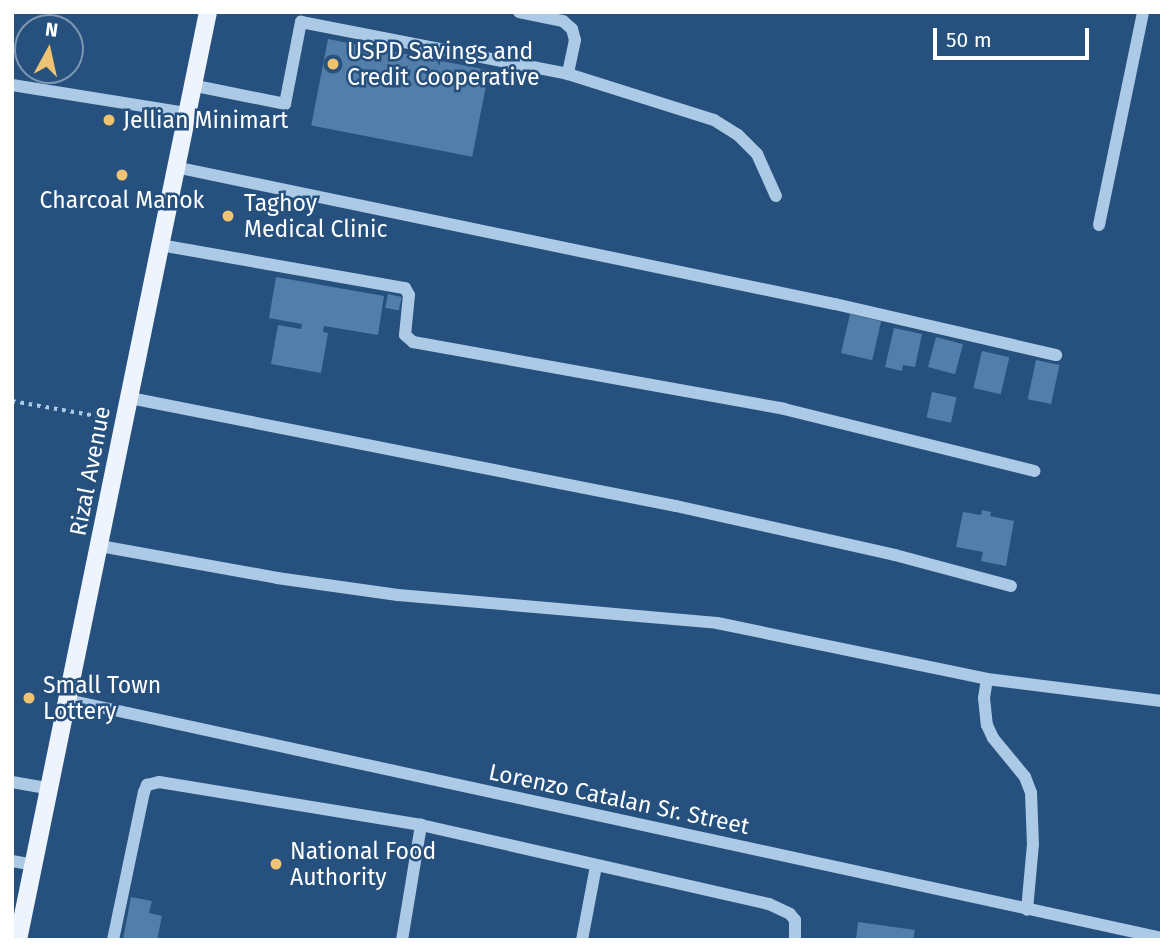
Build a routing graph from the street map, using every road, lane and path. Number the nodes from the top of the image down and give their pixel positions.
1 (208, 12) edge
2 (519, 12) edge
3 (1143, 12) edge
4 (568, 74) junction
5 (12, 85) edge
6 (191, 85) junction
7 (186, 113) junction
8 (175, 167) junction
9 (776, 196) dead end
10 (1099, 225) dead end
11 (160, 245) junction
12 (1056, 355) dead end
13 (130, 398) junction
14 (12, 401) edge
15 (125, 422) junction
16 (1034, 471) dead end
17 (100, 546) junction
18 (1011, 586) dead end
19 (987, 679) junction
20 (68, 700) junction
21 (1162, 701) edge
22 (12, 782) edge
23 (50, 789) junction
24 (421, 825) junction
25 (12, 860) edge
26 (34, 865) junction
27 (596, 866) junction
28 (1027, 910) junction
29 (1128, 936) edge
30 (1162, 939) edge
31 (18, 940) edge
32 (113, 940) edge
33 (402, 940) edge
34 (582, 940) edge
35 (795, 940) edge

1 - 6 main road, Rizal Avenue
2 - 4 street
3 - 10 street
4 - 6 street
4 - 9 street
5 - 7 street
6 - 7 main road, Rizal Avenue
7 - 8 main road, Rizal Avenue
8 - 11 main road, Rizal Avenue
8 - 12 street
11 - 13 main road, Rizal Avenue
11 - 16 street
13 - 15 main road, Rizal Avenue
13 - 18 street
14 - 15 path
15 - 17 main road, Rizal Avenue
17 - 19 street
17 - 20 main road, Rizal Avenue
19 - 21 street
19 - 28 street
20 - 23 main road, Rizal Avenue
20 - 28 street, Lorenzo Catalan Sr. Street
22 - 23 street
23 - 26 main road, Rizal Avenue
24 - 27 street
24 - 32 street
24 - 33 street
25 - 26 street
26 - 31 main road, Rizal Avenue
27 - 34 street
27 - 35 street
28 - 29 street, Lorenzo Catalan Sr. Street
29 - 30 street, Lorenzo Catalan Sr. Street

